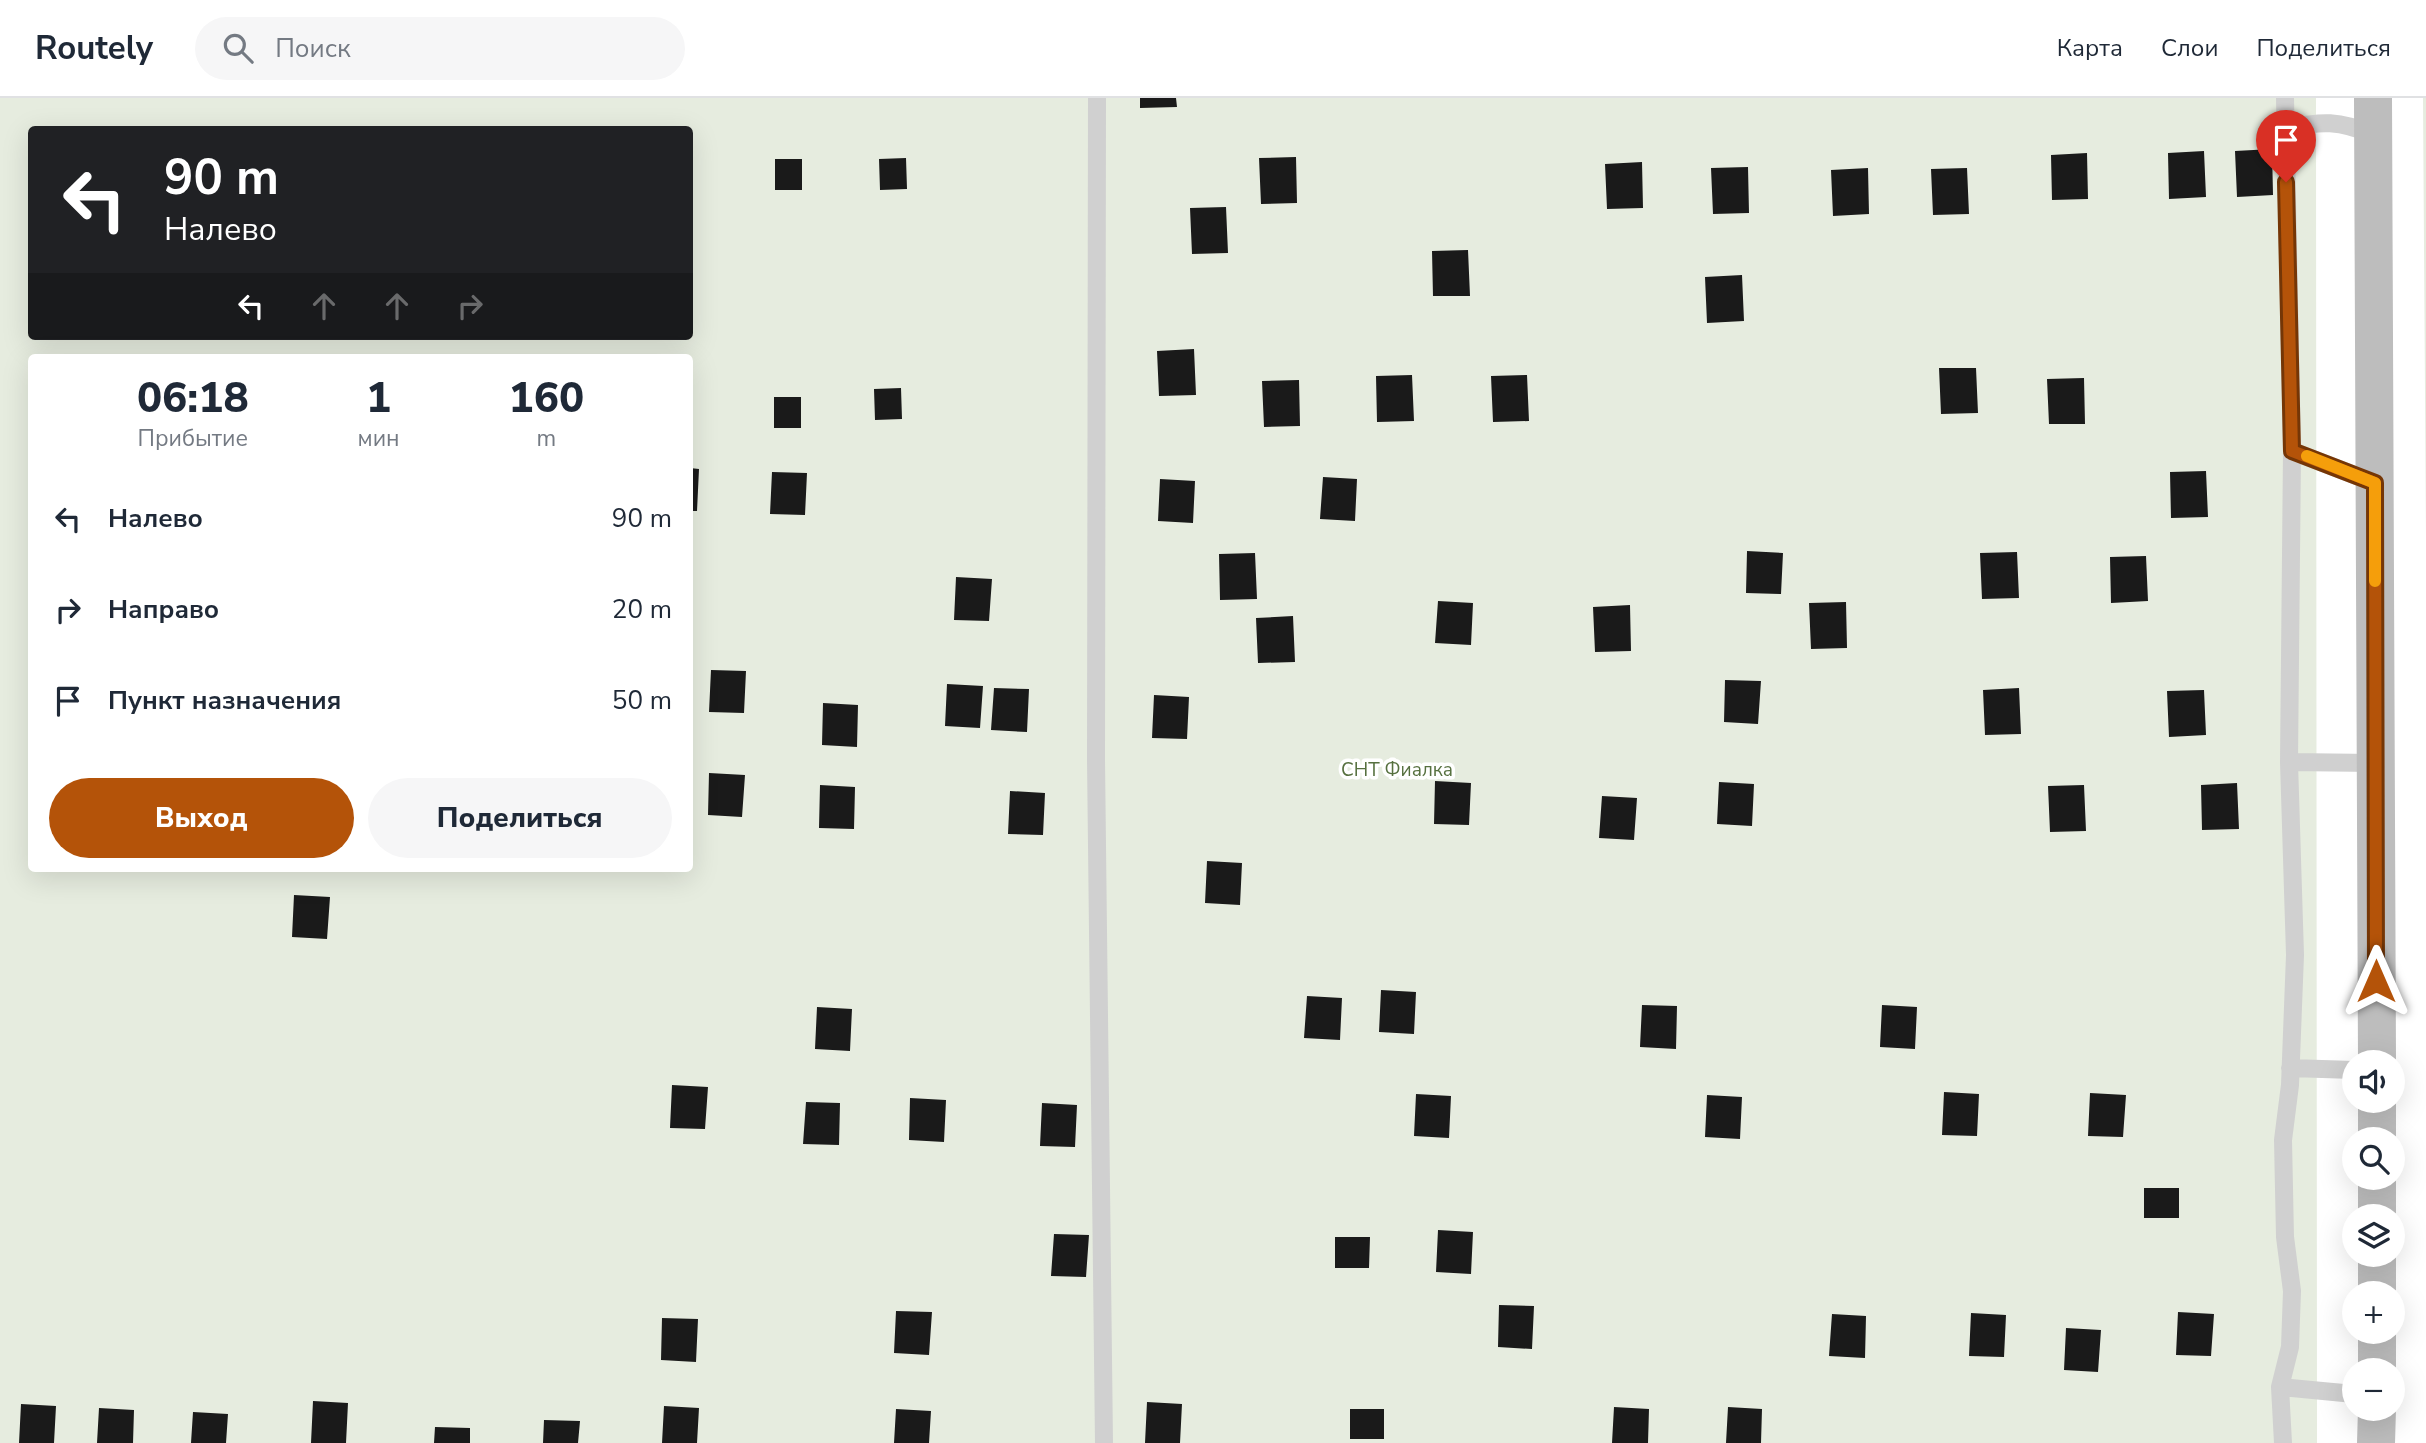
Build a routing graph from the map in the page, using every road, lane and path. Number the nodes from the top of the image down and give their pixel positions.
1 (1097, 98) edge
2 (2285, 98) edge
3 (2373, 116) edge
4 (2285, 128) junction
5 (2292, 451) junction
6 (2375, 483) junction
7 (2289, 762) junction
8 (2375, 763) junction
9 (2376, 1050) edge
10 (2290, 1068) junction
11 (2342, 1070) edge
12 (2280, 1387) junction
13 (2342, 1393) edge
14 (2377, 1421) edge
15 (1104, 1443) edge
16 (2283, 1443) edge
17 (2376, 1443) edge

1 - 15 lane
2 - 4 lane
3 - 4 lane
3 - 6 street
4 - 5 lane
5 - 6 lane
5 - 7 lane
6 - 8 street
7 - 8 lane
7 - 10 lane
8 - 9 street
10 - 11 lane
10 - 12 lane
12 - 13 lane
12 - 16 lane
14 - 17 street

